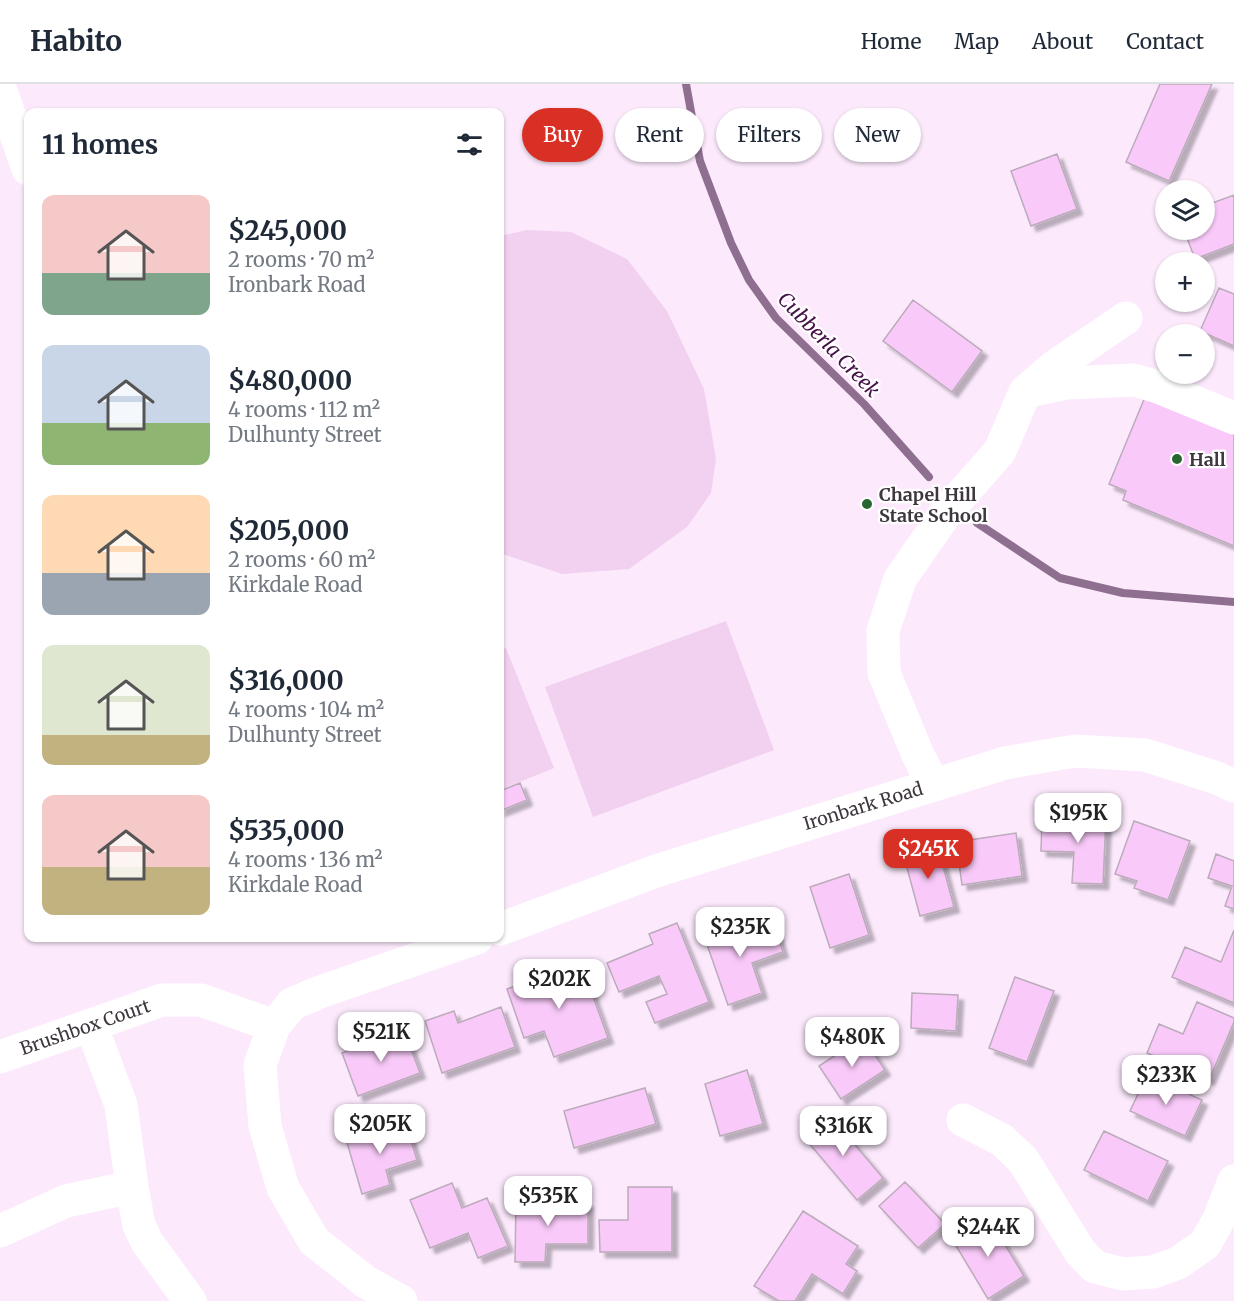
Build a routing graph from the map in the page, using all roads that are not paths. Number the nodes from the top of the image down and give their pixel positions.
1 (0, 87) edge
2 (24, 157) edge
3 (1126, 318) dead end
4 (1025, 392) junction
5 (1234, 418) edge
6 (933, 784) junction
7 (1234, 786) edge
8 (504, 928) edge
9 (465, 942) edge
10 (91, 1025) junction
11 (274, 1026) junction
12 (0, 1057) edge
13 (963, 1120) dead end
14 (1234, 1181) edge
15 (132, 1187) junction
16 (0, 1231) edge
17 (190, 1301) edge
18 (401, 1301) edge

1 - 2 street
3 - 4 street
4 - 5 street
4 - 6 street
6 - 7 street, Ironbark Road
6 - 8 street, Ironbark Road
9 - 11 street
10 - 11 street, Brushbox Court
10 - 12 street, Brushbox Court
10 - 15 street
11 - 18 street
13 - 14 street
15 - 16 street
15 - 17 street

